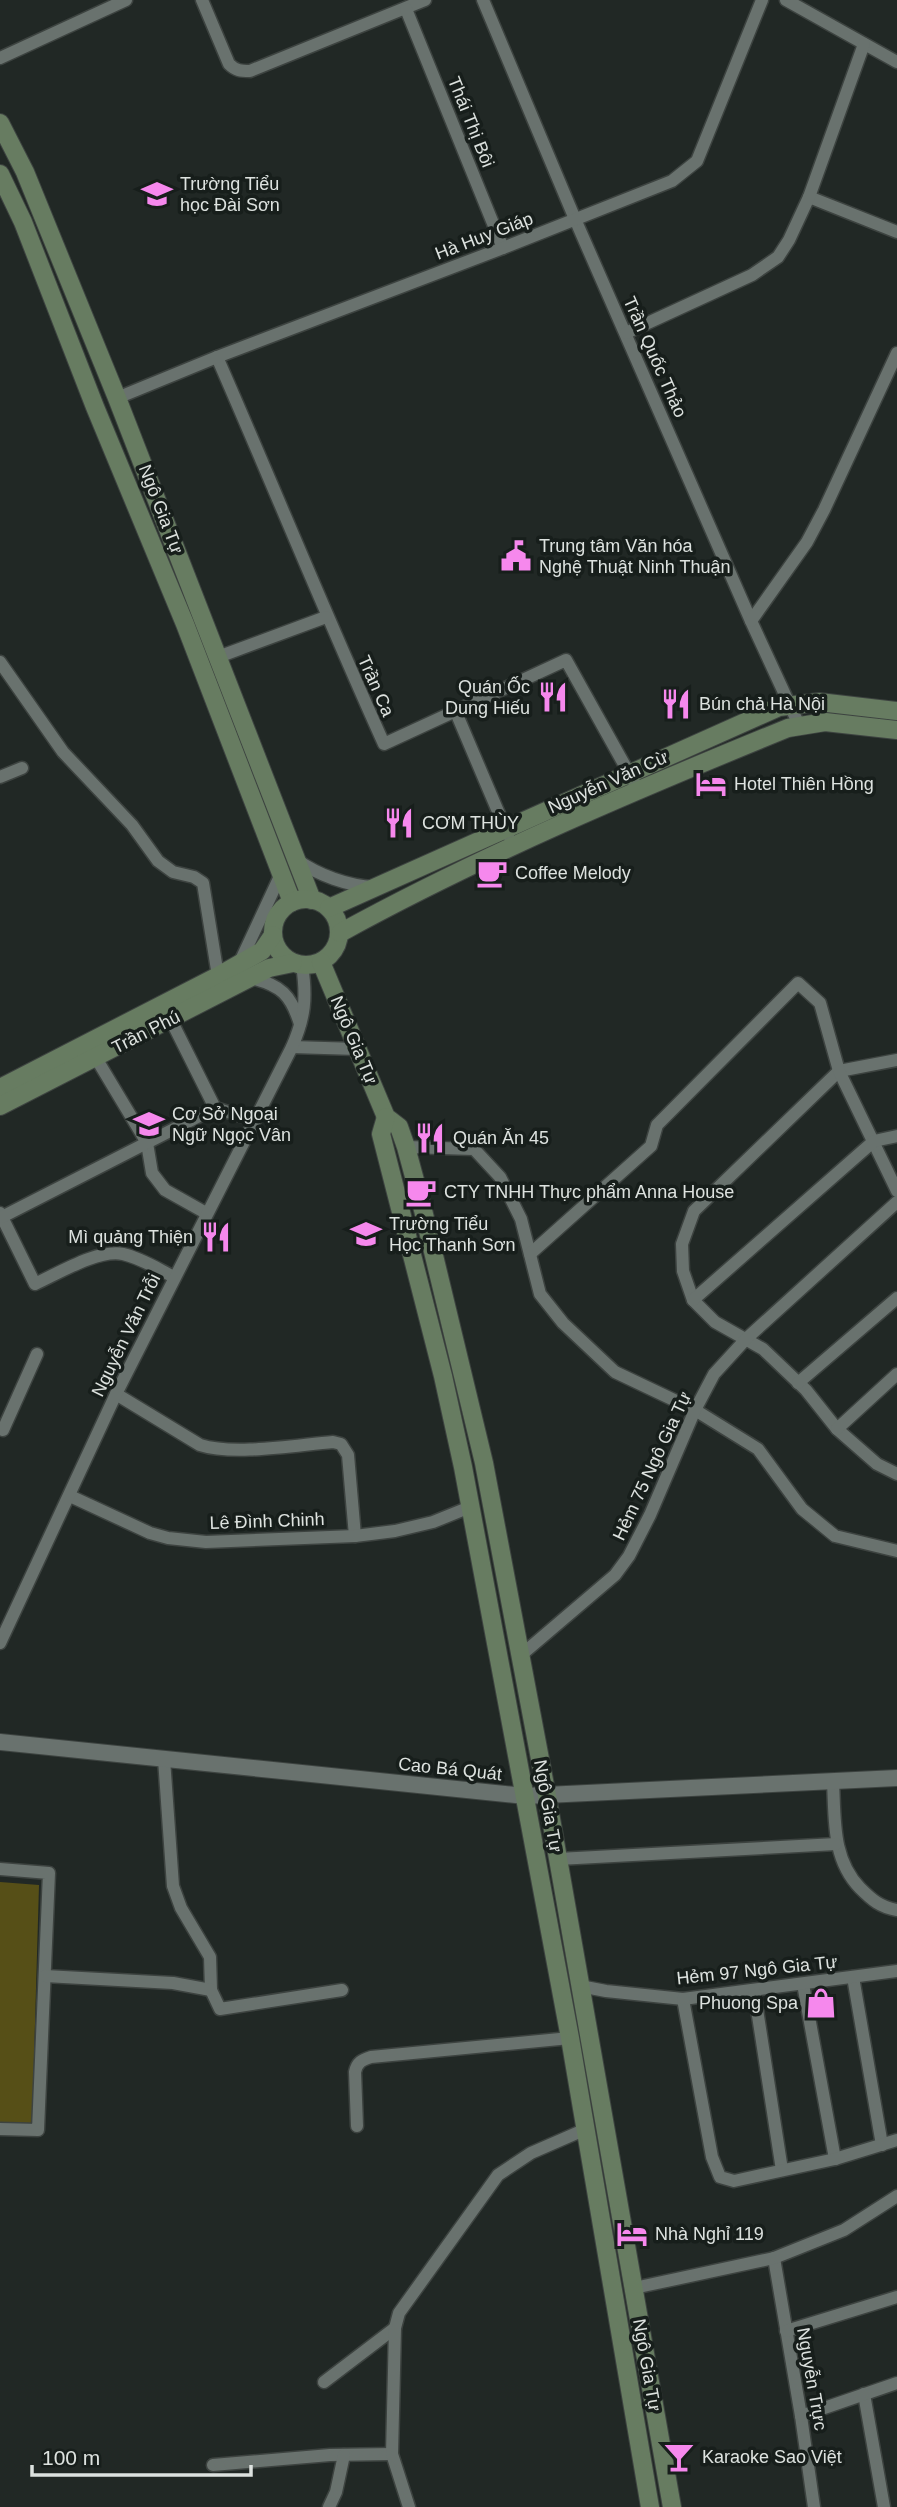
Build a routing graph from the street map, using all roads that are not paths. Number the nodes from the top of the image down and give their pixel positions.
1 (102, 0) edge
2 (126, 0) edge
3 (202, 0) edge
4 (425, 0) edge
5 (483, 0) edge
6 (762, 0) edge
7 (786, 0) edge
8 (406, 9) junction
9 (864, 44) junction
10 (0, 58) edge
11 (897, 62) edge
12 (0, 123) edge
13 (0, 174) edge
14 (809, 197) junction
15 (575, 219) junction
16 (897, 232) edge
17 (503, 248) junction
18 (57, 249) junction
19 (37, 258) junction
20 (626, 333) junction
21 (897, 353) edge
22 (217, 356) junction
23 (117, 398) junction
24 (94, 407) junction
25 (161, 511) junction
26 (141, 519) junction
27 (326, 617) junction
28 (751, 621) junction
29 (218, 657) junction
30 (0, 662) edge
31 (200, 664) junction
32 (791, 704) junction
33 (455, 710) junction
34 (897, 711) edge
35 (799, 725) junction
36 (246, 729) junction
37 (897, 730) edge
38 (229, 737) junction
39 (22, 768) dead end
40 (630, 772) junction
41 (0, 777) edge
42 (639, 791) junction
43 (509, 837) junction
44 (296, 859) junction
45 (281, 874) junction
46 (374, 887) junction
47 (312, 900) junction
48 (292, 902) junction
49 (329, 908) junction
50 (340, 933) junction
51 (273, 935) junction
52 (321, 962) junction
53 (298, 964) junction
54 (245, 971) junction
55 (218, 976) junction
56 (167, 1012) junction
57 (300, 1028) junction
58 (292, 1047) junction
59 (358, 1049) junction
60 (96, 1058) junction
61 (897, 1060) edge
62 (839, 1071) junction
63 (0, 1088) edge
64 (0, 1106) edge
65 (215, 1108) junction
66 (386, 1117) junction
67 (254, 1120) junction
68 (897, 1136) edge
69 (874, 1141) junction
70 (147, 1143) junction
71 (406, 1147) junction
72 (897, 1191) edge
73 (897, 1202) edge
74 (206, 1213) junction
75 (1, 1215) edge
76 (530, 1254) junction
77 (174, 1277) junction
78 (897, 1298) edge
79 (693, 1300) junction
80 (746, 1339) junction
81 (37, 1353) dead end
82 (897, 1374) edge
83 (798, 1383) junction
84 (116, 1394) junction
85 (695, 1410) junction
86 (837, 1429) junction
87 (3, 1430) dead end
88 (897, 1474) edge
89 (70, 1496) junction
90 (491, 1502) junction
91 (470, 1507) junction
92 (355, 1536) junction
93 (897, 1551) edge
94 (0, 1643) edge
95 (520, 1656) junction
96 (502, 1671) junction
97 (0, 1742) edge
98 (164, 1759) junction
99 (897, 1778) edge
100 (833, 1782) junction
101 (525, 1796) junction
102 (547, 1796) junction
103 (836, 1844) junction
104 (558, 1859) junction
105 (0, 1869) edge
106 (897, 1910) edge
107 (897, 1971) edge
108 (45, 1976) junction
109 (853, 1977) junction
110 (560, 1982) junction
111 (803, 1984) junction
112 (580, 1986) junction
113 (211, 1990) junction
114 (342, 1990) dead end
115 (754, 1990) junction
116 (683, 1999) junction
117 (570, 2038) junction
118 (357, 2126) dead end
119 (605, 2127) junction
120 (0, 2129) edge
121 (586, 2129) junction
122 (897, 2140) edge
123 (882, 2145) junction
124 (835, 2159) junction
125 (782, 2170) junction
126 (897, 2197) edge
127 (774, 2258) junction
128 (634, 2288) junction
129 (614, 2292) junction
130 (897, 2297) edge
131 (395, 2328) junction
132 (786, 2331) junction
133 (324, 2382) dead end
134 (897, 2383) edge
135 (863, 2394) junction
136 (801, 2416) junction
137 (392, 2454) junction
138 (344, 2455) junction
139 (213, 2465) dead end
140 (667, 2480) junction
141 (646, 2483) junction
142 (329, 2507) edge
143 (409, 2507) edge
144 (650, 2507) edge
145 (672, 2507) edge
146 (814, 2507) edge
147 (884, 2507) edge

1 - 2 street
2 - 10 street
3 - 8 street
4 - 8 street
5 - 15 street, Trần Quốc Thảo
6 - 15 street, Hà Huy Giáp
7 - 9 street
8 - 17 street, Thái Thị Bôi
9 - 11 street
9 - 14 street
12 - 18 main road, Ngô Gia Tự
13 - 19 main road, Ngô Gia Tự
14 - 16 street
14 - 20 street
15 - 17 street, Hà Huy Giáp
15 - 20 street, Trần Quốc Thảo
17 - 22 street, Hà Huy Giáp
18 - 19 main road
18 - 23 main road, Ngô Gia Tự
19 - 24 main road, Ngô Gia Tự
20 - 28 street, Trần Quốc Thảo
21 - 28 street
22 - 23 street, Hà Huy Giáp
22 - 27 street, Trần Ca
23 - 24 main road
23 - 25 main road, Ngô Gia Tự
24 - 26 main road, Ngô Gia Tự
25 - 26 main road
25 - 29 main road, Ngô Gia Tự
26 - 31 main road, Ngô Gia Tự
27 - 29 street
27 - 33 street, Trần Ca
28 - 32 street, Trần Quốc Thảo
29 - 31 main road
29 - 36 main road, Ngô Gia Tự
30 - 55 street
31 - 38 main road, Ngô Gia Tự
32 - 34 main road, Nguyễn Văn Cừ
32 - 35 street, Trần Quốc Thảo
32 - 40 main road, Nguyễn Văn Cừ
33 - 40 street, Trần Ca
33 - 43 street
35 - 37 main road, Nguyễn Văn Cừ
35 - 42 main road, Nguyễn Văn Cừ
36 - 38 main road
36 - 44 main road, Ngô Gia Tự
38 - 45 main road, Ngô Gia Tự
39 - 41 street
40 - 42 street, Trần Ca
40 - 43 main road, Nguyễn Văn Cừ
42 - 43 main road, Nguyễn Văn Cừ
43 - 46 main road, Nguyễn Văn Cừ
43 - 50 main road, Nguyễn Văn Cừ
44 - 46 street
44 - 47 main road, Ngô Gia Tự
45 - 48 main road, Ngô Gia Tự
45 - 54 street
46 - 49 main road, Nguyễn Văn Cừ
47 - 48 main road
47 - 49 main road
48 - 51 main road
49 - 50 main road
50 - 52 main road
51 - 53 main road
51 - 54 main road, Trần Phú
52 - 53 main road
52 - 59 main road, Ngô Gia Tự
53 - 54 main road, Trần Phú
53 - 57 street, Nguyễn Văn Trỗi
54 - 55 main road, Trần Phú
54 - 56 main road, Trần Phú
54 - 57 street
55 - 56 main road, Trần Phú
56 - 60 main road, Trần Phú
56 - 63 main road, Trần Phú
56 - 65 street
57 - 58 street, Nguyễn Văn Trỗi
58 - 59 street
58 - 67 street, Nguyễn Văn Trỗi
59 - 66 main road, Ngô Gia Tự
60 - 64 main road, Trần Phú
60 - 70 street
61 - 62 street
62 - 69 street
62 - 76 street
62 - 79 street
65 - 67 street
65 - 70 street
66 - 71 main road, Ngô Gia Tự
66 - 91 main road, Ngô Gia Tự
67 - 74 street, Nguyễn Văn Trỗi
68 - 69 street
69 - 72 street
69 - 79 street
70 - 74 street
70 - 75 street
71 - 76 street
71 - 90 main road, Ngô Gia Tự
73 - 80 street, Hẻm 75 Ngô Gia Tự
74 - 77 street, Nguyễn Văn Trỗi
75 - 77 street
76 - 85 street
77 - 84 street, Nguyễn Văn Trỗi
78 - 83 street
79 - 80 street
80 - 83 street
80 - 85 street, Hẻm 75 Ngô Gia Tự
81 - 87 street
82 - 86 street
83 - 86 street
84 - 89 street, Nguyễn Văn Trỗi
84 - 92 street
85 - 93 street
85 - 95 street, Hẻm 75 Ngô Gia Tự
86 - 88 street
89 - 92 street, Lê Đình Chinh
89 - 94 street, Nguyễn Văn Trỗi
90 - 91 main road
90 - 95 main road, Ngô Gia Tự
91 - 92 street, Lê Đình Chinh
91 - 96 main road, Ngô Gia Tự
95 - 96 main road
95 - 102 main road, Ngô Gia Tự
96 - 101 main road, Ngô Gia Tự
97 - 98 street, Cao Bá Quát
98 - 101 street, Cao Bá Quát
98 - 113 street
99 - 100 street, Cao Bá Quát
100 - 102 street, Cao Bá Quát
100 - 103 street
101 - 102 street, Cao Bá Quát
101 - 110 main road, Ngô Gia Tự
102 - 104 main road, Ngô Gia Tự
103 - 104 street
103 - 106 street
104 - 112 main road, Ngô Gia Tự
105 - 108 street
107 - 109 street, Hẻm 97 Ngô Gia Tự
108 - 113 street
108 - 120 street
109 - 111 street, Hẻm 97 Ngô Gia Tự
109 - 123 street
110 - 112 main road
110 - 117 main road, Ngô Gia Tự
111 - 115 street, Hẻm 97 Ngô Gia Tự
111 - 124 street
112 - 116 street, Hẻm 97 Ngô Gia Tự
112 - 119 main road, Ngô Gia Tự
113 - 114 street
115 - 116 street, Hẻm 97 Ngô Gia Tự
115 - 125 street
116 - 125 street
117 - 118 street
117 - 121 main road, Ngô Gia Tự
119 - 121 main road
119 - 128 main road, Ngô Gia Tự
121 - 129 main road, Ngô Gia Tự
121 - 131 street
122 - 123 street
123 - 124 street
124 - 125 street
126 - 127 street
127 - 128 street
127 - 132 street, Nguyễn Trực
128 - 129 main road
128 - 140 main road, Ngô Gia Tự
129 - 141 main road, Ngô Gia Tự
130 - 132 street
131 - 133 street
131 - 137 street
132 - 136 street, Nguyễn Trực
134 - 135 street
135 - 136 street
135 - 147 street
136 - 146 street, Nguyễn Trực
137 - 138 street
137 - 143 street
138 - 139 street
138 - 142 street
140 - 141 main road
140 - 145 main road, Ngô Gia Tự
141 - 144 main road, Ngô Gia Tự

